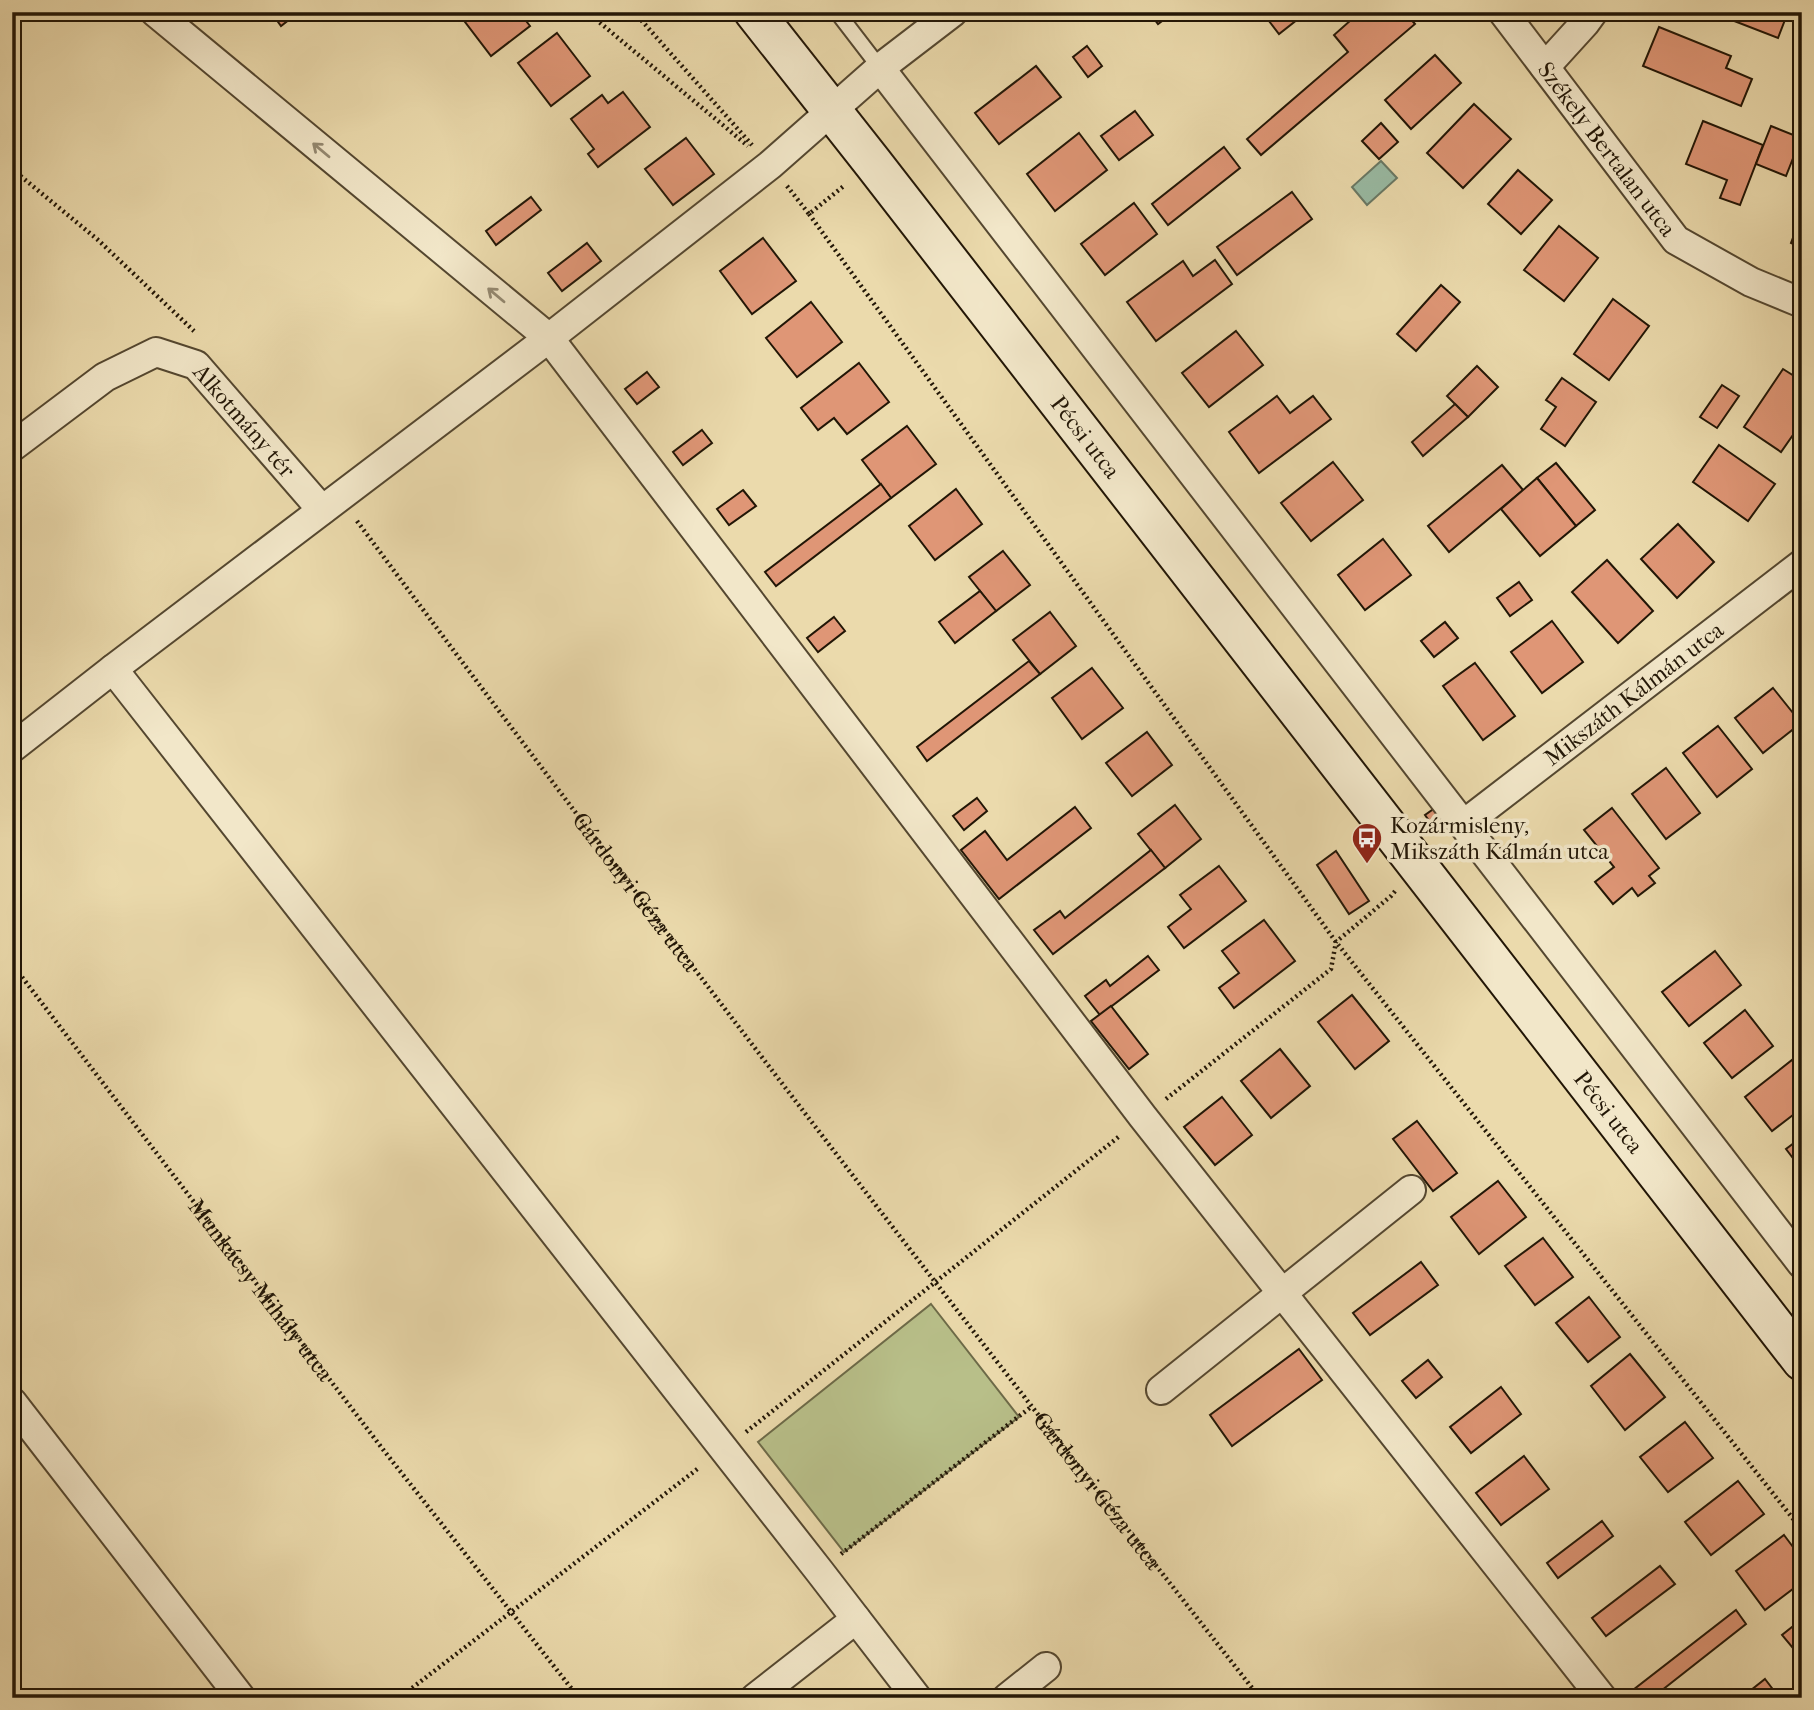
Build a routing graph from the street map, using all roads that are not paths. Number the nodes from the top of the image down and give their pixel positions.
1 (155, 12) edge
2 (754, 12) edge
3 (836, 12) edge
4 (953, 12) edge
5 (1503, 12) edge
6 (1592, 12) edge
7 (1545, 67) junction
8 (880, 68) junction
9 (831, 111) junction
10 (1802, 303) edge
11 (549, 338) junction
12 (12, 447) edge
13 (331, 504) junction
14 (1802, 564) edge
15 (113, 669) junction
16 (12, 748) edge
17 (1464, 824) junction
18 (1411, 1190) dead end
19 (1802, 1264) edge
20 (1283, 1293) junction
21 (1802, 1361) edge
22 (1161, 1390) dead end
23 (12, 1402) edge
24 (856, 1619) junction
25 (1046, 1667) dead end
26 (241, 1698) edge
27 (755, 1698) edge
28 (917, 1698) edge
29 (1007, 1698) edge
30 (1602, 1698) edge

11 -> 1 street
2 - 9 main road, Pécsi utca
3 - 8 lane
4 - 8 street
5 - 7 street, Székely Bertalan utca
6 - 7 street
7 - 10 street, Székely Bertalan utca
8 - 9 street
8 - 17 street
9 - 11 street
9 - 21 main road, Pécsi utca
11 - 13 street
11 - 20 street
12 - 13 street, Alkotmány tér
13 - 15 street
14 - 17 street, Mikszáth Kálmán utca
15 - 16 street
15 - 24 street
17 - 19 street
18 - 20 street
20 - 22 street
20 - 30 street
23 - 26 street
24 - 27 street
24 - 28 street
25 - 29 street

